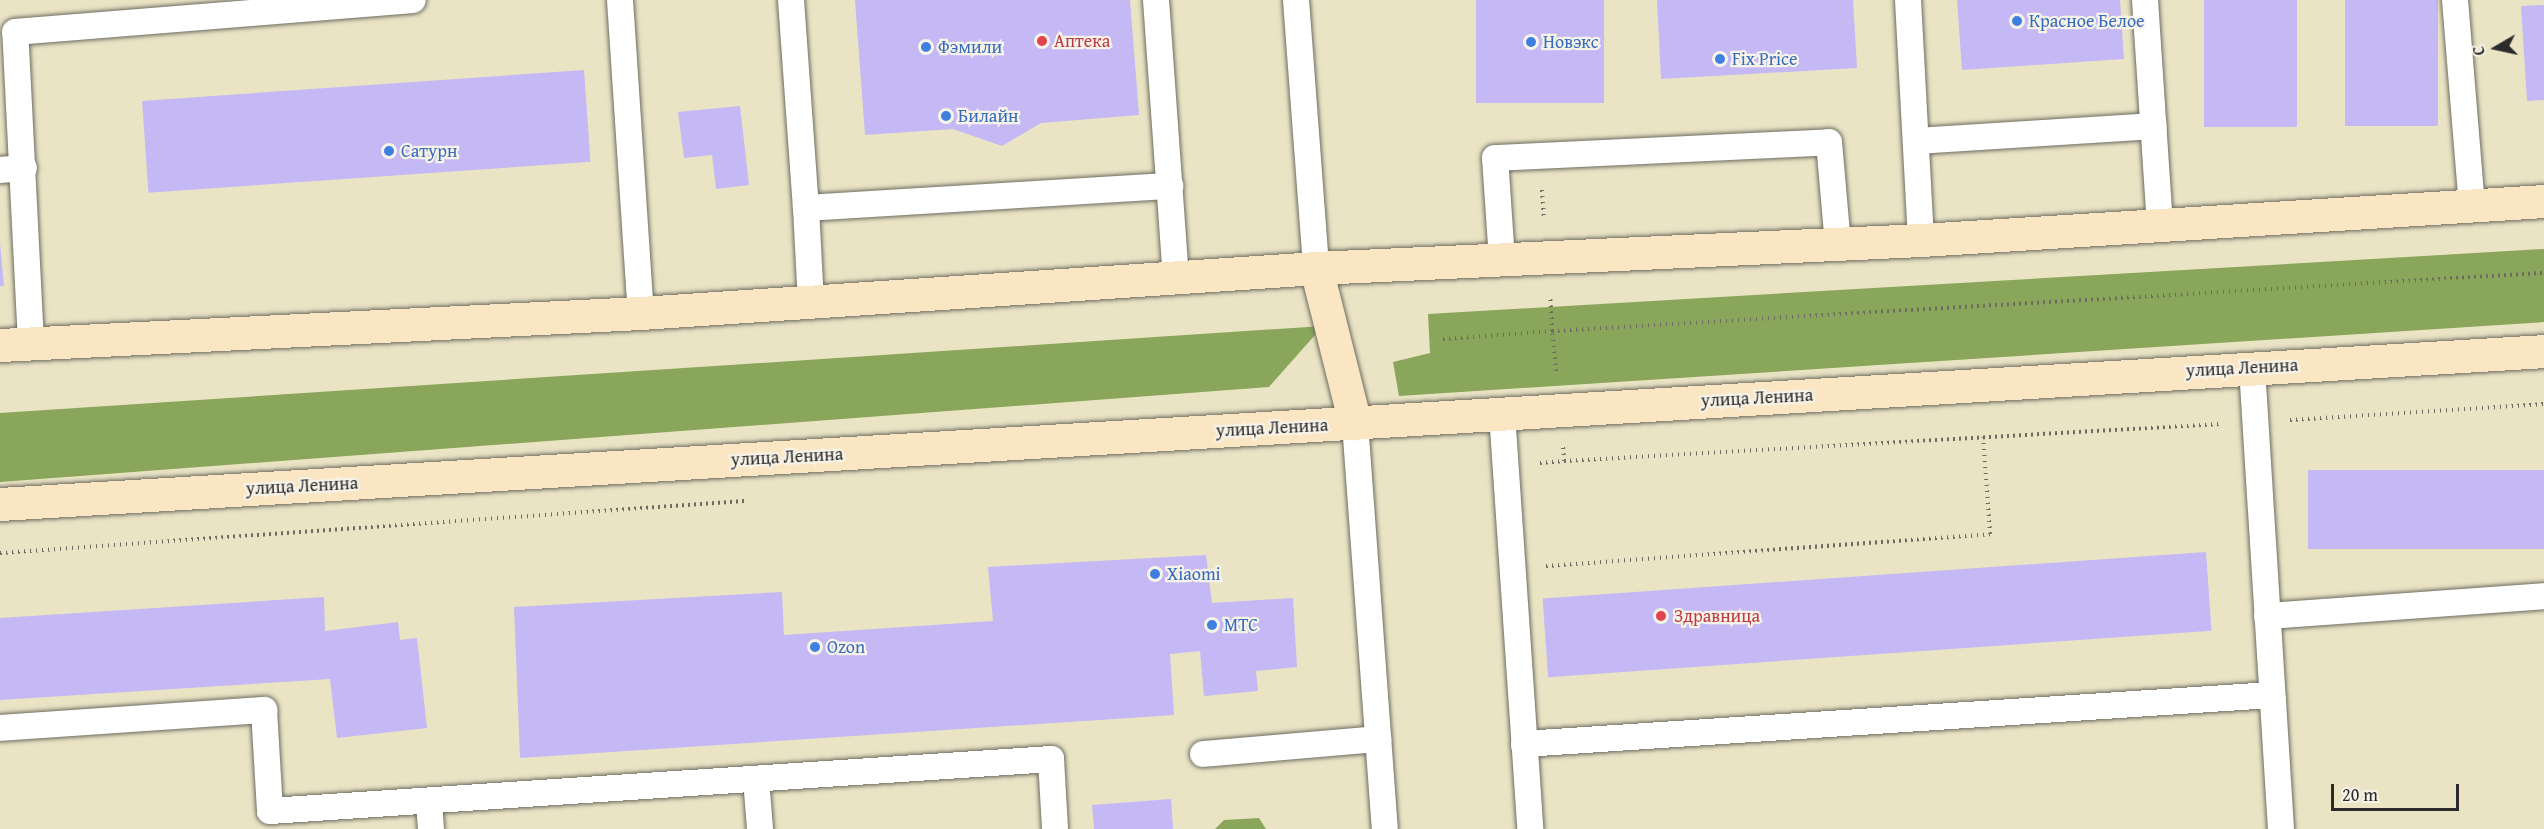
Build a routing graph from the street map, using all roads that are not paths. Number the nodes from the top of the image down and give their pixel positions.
1 (413, 0) edge
2 (621, 0) edge
3 (791, 0) edge
4 (1156, 0) edge
5 (1296, 0) edge
6 (1908, 0) edge
7 (2145, 0) edge
8 (2455, 0) edge
9 (7, 28) edge
10 (2154, 126) junction
11 (1917, 141) junction
12 (12, 169) edge
13 (1170, 186) junction
14 (2544, 201) edge
15 (2472, 205) junction
16 (806, 208) junction
17 (2160, 224) junction
18 (1922, 240) junction
19 (1838, 244) junction
20 (1502, 260) junction
21 (1316, 268) junction
22 (1176, 276) junction
23 (812, 303) junction
24 (640, 313) junction
25 (15, 344) edge
26 (2544, 351) edge
27 (2252, 368) junction
28 (1502, 413) junction
29 (1356, 423) junction
30 (0, 504) edge
31 (2544, 596) edge
32 (2544, 604) edge
33 (2267, 616) junction
34 (2272, 695) junction
35 (0, 728) edge
36 (1378, 739) junction
37 (1524, 744) junction
38 (1203, 754) dead end
39 (756, 779) junction
40 (429, 801) junction
41 (431, 829) edge
42 (760, 829) edge
43 (1056, 829) edge
44 (1385, 829) edge
45 (1530, 829) edge
46 (2281, 829) edge

1 - 9 lane
2 - 24 lane
3 - 16 lane
4 - 13 lane
5 - 21 lane
6 - 11 lane
7 - 10 lane
8 - 15 lane
9 - 12 lane
10 - 11 lane
10 - 17 lane
11 - 18 lane
12 - 25 lane
13 - 16 lane
13 - 22 lane
14 - 15 street
15 - 17 street
16 - 23 lane
17 - 18 street
18 - 19 street
19 - 20 street
19 - 20 lane
20 - 21 street
21 - 22 street
21 - 29 street
22 - 23 street
23 - 24 street
24 - 25 street
26 - 27 street, улица Ленина
27 - 28 street, улица Ленина
27 - 33 lane
28 - 29 street, улица Ленина
28 - 37 lane
29 - 30 street, улица Ленина
29 - 36 lane
31 - 32 lane
31 - 33 lane
33 - 34 lane
34 - 37 lane
34 - 46 lane
35 - 40 lane
36 - 38 lane
36 - 44 lane
37 - 45 lane
39 - 40 lane
39 - 42 lane
39 - 43 lane
40 - 41 lane

